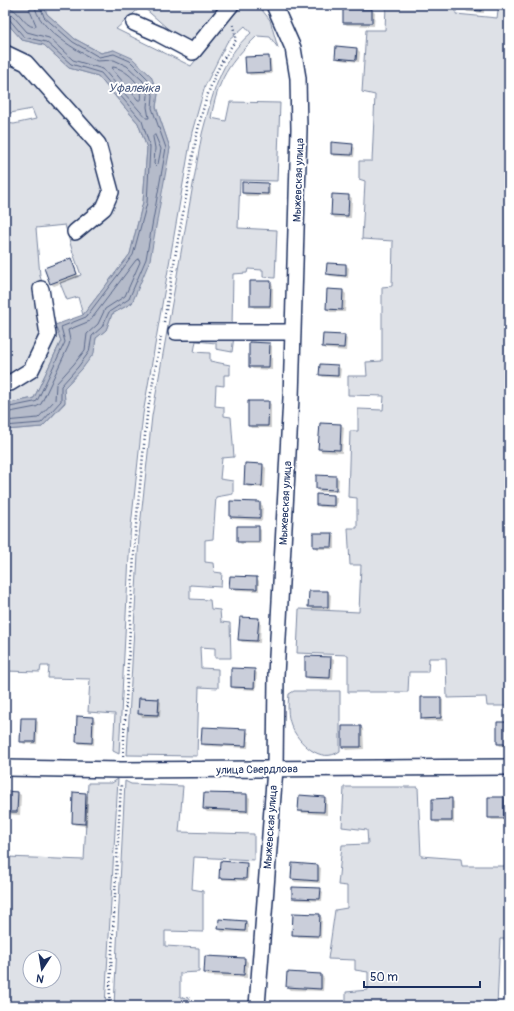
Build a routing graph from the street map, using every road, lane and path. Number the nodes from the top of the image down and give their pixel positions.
1 (275, 5) edge
2 (231, 6) edge
3 (134, 22) dead end
4 (5, 53) edge
5 (74, 232) dead end
6 (41, 289) dead end
7 (169, 330) joint
8 (293, 332) junction
9 (161, 337) dead end
10 (5, 384) edge
11 (509, 767) edge
12 (5, 768) edge
13 (275, 769) junction
14 (122, 770) junction
15 (109, 1006) edge
16 (257, 1006) edge

1 - 8 street, Мыжевская улица
2 - 3 street
2 - 7 path
4 - 5 street
6 - 10 street
7 - 8 street
8 - 13 street, Мыжевская улица
9 - 14 path
11 - 13 street, улица Свердлова
12 - 14 street, улица Свердлова
13 - 14 street, улица Свердлова
13 - 16 street, Мыжевская улица
14 - 15 path

